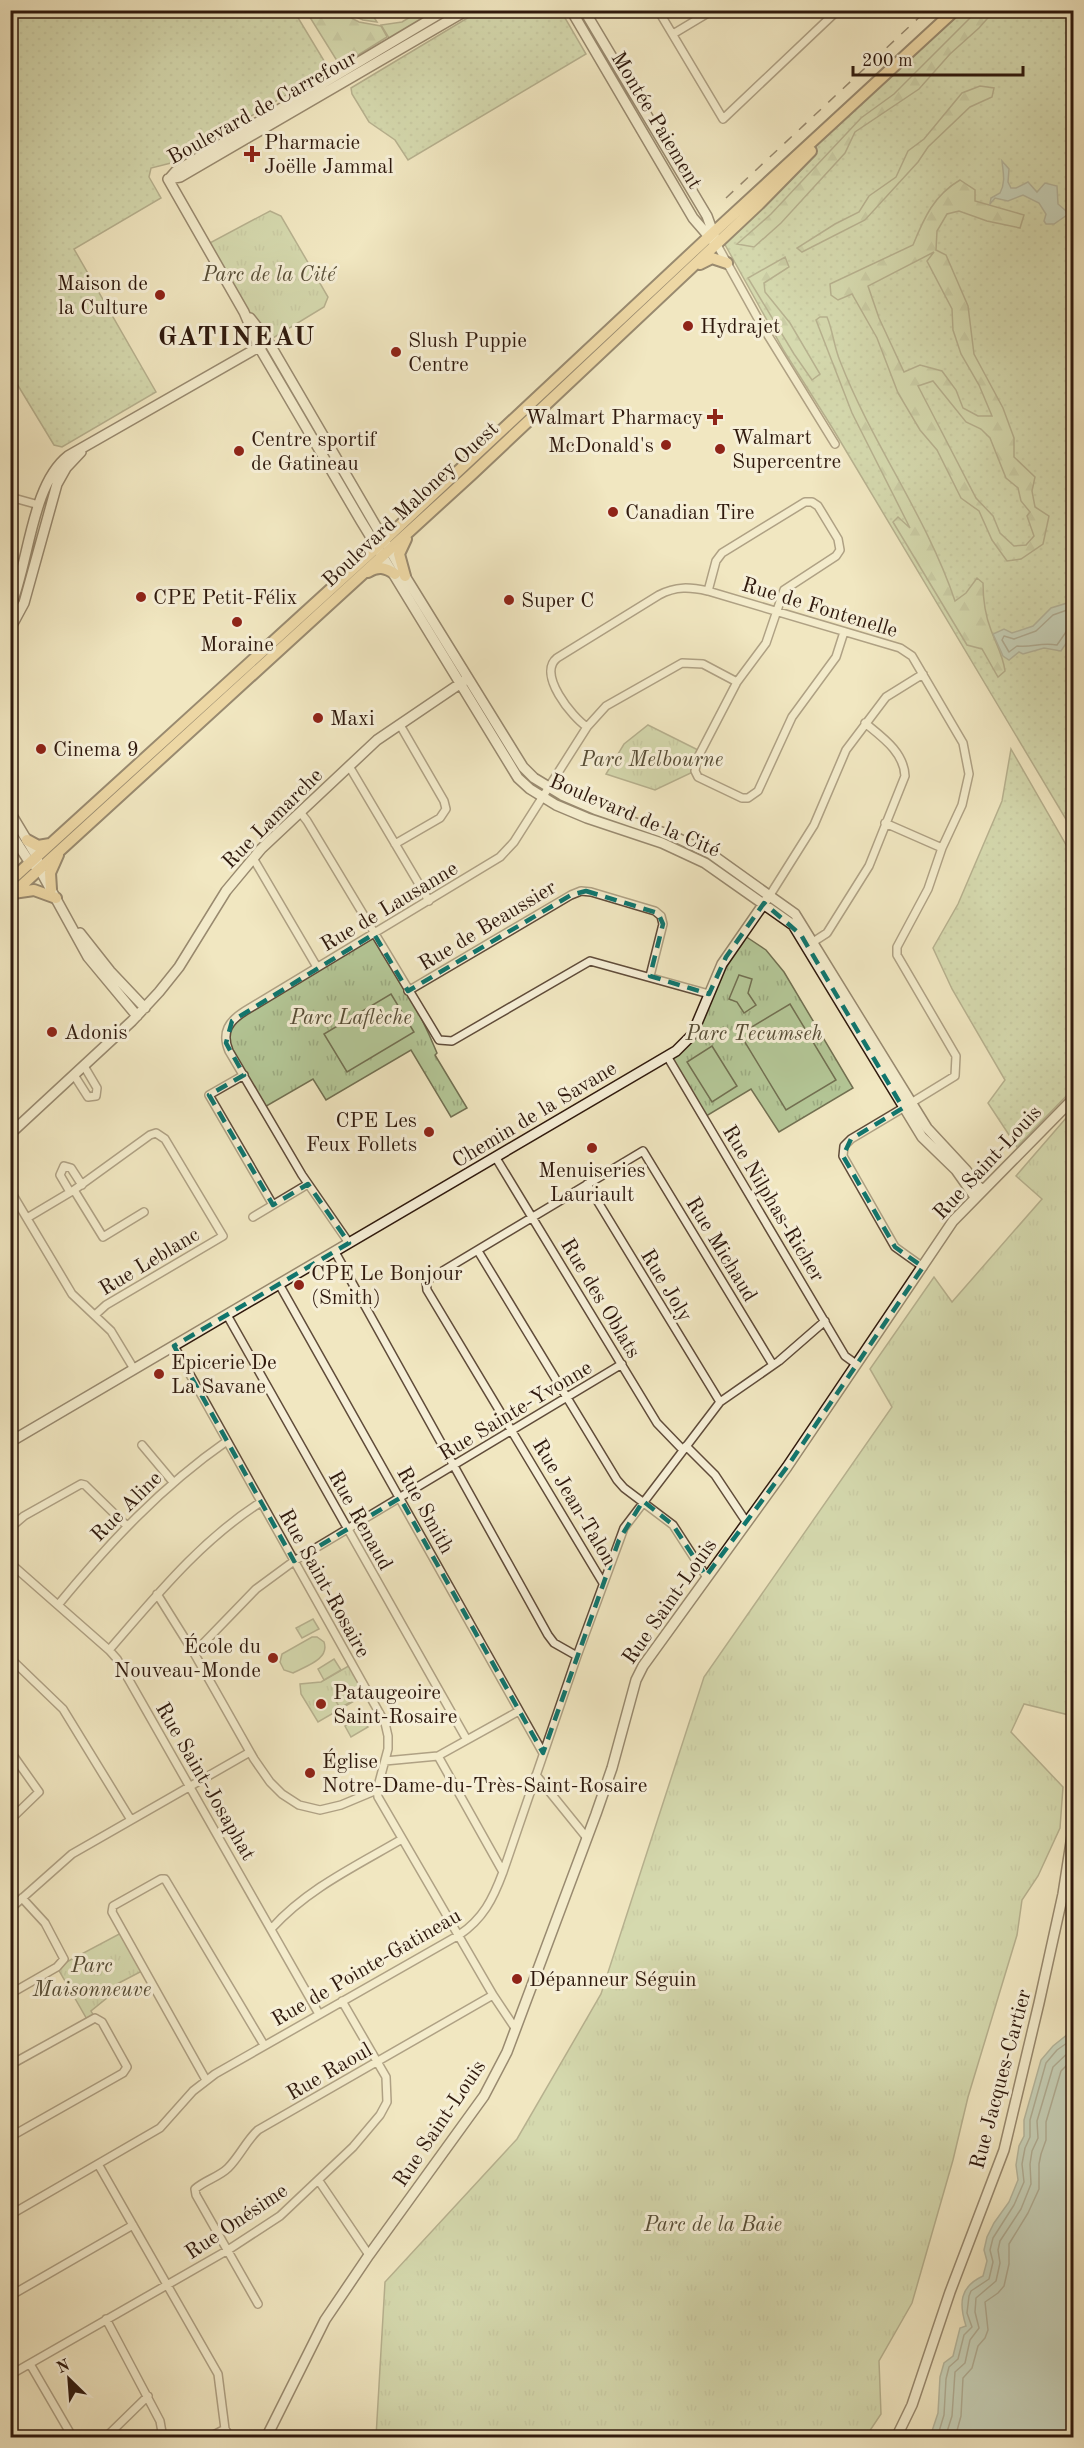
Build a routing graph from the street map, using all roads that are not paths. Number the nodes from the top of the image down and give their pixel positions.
1 (446, 10) edge
2 (467, 10) edge
3 (571, 10) edge
4 (584, 10) edge
5 (658, 10) edge
6 (713, 10) edge
7 (838, 10) edge
8 (955, 10) edge
9 (673, 34) junction
10 (168, 179) junction
11 (713, 237) junction
12 (727, 263) junction
13 (680, 278) junction
14 (244, 312) junction
15 (268, 341) junction
16 (259, 346) junction
17 (321, 430) junction
18 (312, 436) junction
19 (835, 444) dead end
20 (89, 445) junction
21 (10, 497) edge
22 (39, 505) junction
23 (50, 508) junction
24 (428, 515) junction
25 (383, 548) junction
26 (400, 575) junction
27 (359, 577) junction
28 (708, 591) junction
29 (13, 612) edge
30 (778, 613) junction
31 (10, 629) edge
32 (844, 632) junction
33 (923, 674) junction
34 (468, 678) junction
35 (737, 682) junction
36 (459, 684) junction
37 (865, 723) junction
38 (400, 724) junction
39 (587, 727) junction
40 (349, 766) junction
41 (549, 788) junction
42 (543, 798) junction
43 (10, 812) edge
44 (300, 812) junction
45 (885, 823) junction
46 (10, 832) edge
47 (27, 840) junction
48 (51, 843) junction
49 (396, 844) junction
50 (63, 846) junction
51 (942, 848) junction
52 (253, 858) junction
53 (35, 862) junction
54 (10, 881) edge
55 (54, 893) junction
56 (12, 894) edge
57 (767, 899) junction
58 (429, 901) junction
59 (69, 920) junction
60 (374, 934) junction
61 (811, 944) junction
62 (317, 968) junction
63 (650, 976) junction
64 (408, 991) junction
65 (709, 994) junction
66 (145, 1008) junction
67 (137, 1016) junction
68 (667, 1056) junction
69 (84, 1066) junction
70 (74, 1075) junction
71 (244, 1076) junction
72 (1074, 1098) edge
73 (907, 1105) junction
74 (10, 1134) edge
75 (496, 1158) junction
76 (308, 1184) junction
77 (587, 1184) junction
78 (82, 1185) junction
79 (10, 1190) edge
80 (72, 1191) junction
81 (978, 1193) junction
82 (273, 1205) junction
83 (144, 1212) dead end
84 (253, 1217) dead end
85 (532, 1217) junction
86 (27, 1218) junction
87 (349, 1244) junction
88 (478, 1251) junction
89 (335, 1252) junction
90 (923, 1268) junction
91 (279, 1284) junction
92 (95, 1315) junction
93 (227, 1315) junction
94 (825, 1320) junction
95 (174, 1346) junction
96 (622, 1364) junction
97 (856, 1364) junction
98 (773, 1365) junction
99 (134, 1369) junction
100 (567, 1398) junction
101 (720, 1402) junction
102 (513, 1431) junction
103 (12, 1441) edge
104 (227, 1441) junction
105 (142, 1444) dead end
106 (684, 1448) junction
107 (454, 1466) junction
108 (173, 1482) junction
109 (400, 1498) junction
110 (643, 1501) junction
111 (261, 1502) junction
112 (747, 1523) junction
113 (126, 1525) junction
114 (10, 1528) edge
115 (347, 1530) junction
116 (294, 1561) junction
117 (10, 1563) edge
118 (706, 1575) junction
119 (603, 1583) junction
120 (157, 1594) junction
121 (58, 1605) junction
122 (110, 1650) junction
123 (194, 1653) junction
124 (577, 1656) junction
125 (10, 1658) edge
126 (519, 1711) junction
127 (467, 1740) junction
128 (10, 1751) edge
129 (250, 1752) junction
130 (543, 1753) junction
131 (438, 1756) junction
132 (385, 1761) junction
133 (536, 1775) junction
134 (190, 1786) junction
135 (376, 1790) junction
136 (10, 1820) edge
137 (131, 1820) junction
138 (1074, 1823) edge
139 (587, 1838) junction
140 (402, 1839) junction
141 (503, 1872) junction
142 (22, 1898) junction
143 (10, 1909) edge
144 (272, 1928) junction
145 (459, 1935) junction
146 (10, 1994) edge
147 (493, 1995) junction
148 (342, 2001) junction
149 (320, 2014) junction
150 (515, 2028) junction
151 (264, 2045) junction
152 (378, 2062) junction
153 (10, 2065) edge
154 (206, 2080) junction
155 (10, 2137) edge
156 (98, 2164) junction
157 (319, 2181) junction
158 (10, 2215) edge
159 (133, 2225) junction
160 (228, 2250) junction
161 (369, 2255) junction
162 (167, 2284) junction
163 (10, 2296) edge
164 (258, 2304) dead end
165 (106, 2319) junction
166 (30, 2364) junction
167 (10, 2374) edge
168 (148, 2396) junction
169 (225, 2429) junction
170 (73, 2438) edge
171 (105, 2438) edge
172 (163, 2438) edge
173 (208, 2438) edge
174 (231, 2438) edge
175 (266, 2438) edge
176 (896, 2438) edge

1 - 10 street, Boulevard de Carrefour
2 - 10 street, Boulevard de Carrefour
3 - 11 street, Montée Paiement
4 - 11 street, Montée Paiement
5 - 9 street
6 - 9 street
7 - 9 street
8 - 11 main road, Boulevard Maloney Ouest
10 - 14 street, Boulevard de la Cité
11 - 12 street, Montée Paiement
11 - 13 main road, Boulevard Maloney Ouest
11 - 25 main road, Boulevard Maloney Ouest
12 - 13 main road
12 - 19 street, Montée Paiement
13 - 24 main road, Boulevard Maloney Ouest
14 - 15 street, Boulevard de la Cité
14 - 16 street, Boulevard de la Cité
15 - 16 street
15 - 17 street, Boulevard de la Cité
16 - 18 street, Boulevard de la Cité
16 - 20 street
17 - 18 street
17 - 25 street, Boulevard de la Cité
18 - 25 street, Boulevard de la Cité
20 - 22 street
20 - 23 street
21 - 22 street
22 - 23 street
22 - 29 street
23 - 29 street
24 - 25 main road, Boulevard Maloney Ouest
24 - 26 main road
25 - 26 street, Boulevard de la Cité
25 - 27 main road, Boulevard Maloney Ouest
25 - 48 main road, Boulevard Maloney Ouest
26 - 27 main road
26 - 34 street, Boulevard de la Cité
26 - 36 street, Boulevard de la Cité
27 - 50 main road, Boulevard Maloney Ouest
28 - 30 street, Rue de Fontenelle
28 - 30 street
28 - 39 street, Rue de Fontenelle
29 - 31 street
30 - 32 street, Rue de Fontenelle
30 - 35 street
32 - 33 street, Rue de Fontenelle
32 - 35 street
33 - 37 street, Chemin de la Savane
33 - 51 street, Rue de Fontenelle
34 - 36 street, Rue Lamarche
34 - 41 street, Boulevard de la Cité
35 - 39 street, Rue de Lausanne
36 - 38 street, Rue Lamarche
36 - 42 street, Boulevard de la Cité
37 - 45 street
37 - 57 street, Chemin de la Savane
38 - 40 street, Rue Lamarche
38 - 49 street
39 - 41 street, Rue de Lausanne
40 - 44 street, Rue Lamarche
40 - 49 street
41 - 42 street, Rue de Lausanne
41 - 57 street, Boulevard de la Cité
42 - 57 street, Boulevard de la Cité
42 - 58 street, Rue de Lausanne
43 - 47 street
44 - 52 street, Rue Lamarche
44 - 60 street
45 - 51 street
45 - 61 street
46 - 53 street
47 - 48 main road
47 - 53 street
48 - 53 main road, Boulevard Maloney Ouest
49 - 58 street
50 - 53 main road, Boulevard Maloney Ouest
50 - 55 main road
51 - 73 street, Rue de Fontenelle
52 - 62 street
52 - 66 street, Rue Lamarche
53 - 54 main road, Boulevard Maloney Ouest
53 - 55 street
53 - 56 main road, Boulevard Maloney Ouest
55 - 56 main road
55 - 59 street
57 - 61 street, Boulevard de la Cité
57 - 65 street, Chemin de la Savane
58 - 60 street, Rue de Lausanne
59 - 66 street
59 - 67 street
60 - 62 street, Rue de Lausanne
60 - 64 street
61 - 73 street, Boulevard de la Cité
62 - 71 street, Rue de Lausanne
63 - 64 street
63 - 64 street, Rue de Beaussier
63 - 65 street
65 - 68 street, Chemin de la Savane
66 - 67 street, Rue Lamarche
67 - 69 street, Rue Lamarche
68 - 75 street, Chemin de la Savane
68 - 94 street, Rue Nilphas-Richer
69 - 70 street, Rue Lamarche
69 - 70 street
70 - 74 street, Rue Lamarche
71 - 76 street, Rue de Lausanne
71 - 82 street
72 - 81 street, Rue Saint-Louis
73 - 81 street, Boulevard de la Cité
73 - 90 street
75 - 85 street, Rue des Oblats
75 - 87 street, Chemin de la Savane
76 - 82 street
76 - 87 street, Rue de Lausanne
77 - 85 street
77 - 98 street, Rue Michaud
77 - 101 street, Rue Joly
78 - 80 street, Rue Leblanc
78 - 80 street
78 - 92 street, Rue Leblanc
79 - 86 street
80 - 83 street
80 - 86 street, Rue Leblanc
81 - 90 street, Rue Saint-Louis
82 - 84 street
85 - 88 street
85 - 96 street, Rue des Oblats
86 - 92 street
87 - 89 street, Chemin de la Savane
88 - 100 street
88 - 102 street, Rue Jean-Talon
89 - 91 street, Chemin de la Savane
89 - 107 street
90 - 97 street, Rue Saint-Louis
91 - 93 street, Chemin de la Savane
91 - 109 street, Rue Smith
92 - 99 street
93 - 95 street, Chemin de la Savane
93 - 115 street, Rue Renaud
94 - 97 street, Rue Nilphas-Richer
94 - 98 street, Rue de Pointe-Gatineau
95 - 99 street, Chemin de la Savane
95 - 104 street, Rue Saint-Rosaire
96 - 100 street, Rue Sainte-Yvonne
96 - 106 street, Rue des Oblats
97 - 112 street, Rue Saint-Louis
98 - 101 street, Rue de Pointe-Gatineau
99 - 103 street, Chemin de la Savane
100 - 102 street, Rue Sainte-Yvonne
100 - 110 street
101 - 106 street, Rue de Pointe-Gatineau
102 - 107 street, Rue Sainte-Yvonne
102 - 119 street, Rue Jean-Talon
104 - 108 street, Rue Aline
104 - 111 street, Rue Saint-Rosaire
105 - 108 street
106 - 110 street, Rue de Pointe-Gatineau
106 - 112 street, Rue des Oblats
107 - 109 street, Rue Sainte-Yvonne
107 - 124 street
108 - 113 street, Rue Aline
109 - 115 street, Rue Sainte-Yvonne
109 - 126 street, Rue Smith
110 - 118 street
110 - 119 street, Rue de Pointe-Gatineau
111 - 116 street, Rue Saint-Rosaire
111 - 120 street
112 - 118 street, Rue Saint-Louis
113 - 114 street
113 - 121 street, Rue Aline
115 - 116 street, Rue Sainte-Yvonne
115 - 127 street, Rue Renaud
116 - 123 street, Rue Sainte-Yvonne
116 - 132 street, Rue Saint-Rosaire
117 - 121 street, Rue Saint-Josaphat
118 - 139 street, Rue Saint-Louis
119 - 124 street, Rue de Pointe-Gatineau
120 - 122 street
120 - 123 street
121 - 122 street, Rue Saint-Josaphat
122 - 134 street, Rue Saint-Josaphat
123 - 129 street
124 - 130 street, Rue de Pointe-Gatineau
125 - 137 street
126 - 127 street
126 - 130 street, Rue Smith
127 - 131 street
128 - 136 street
129 - 134 street
129 - 135 street
130 - 133 street, Rue de Pointe-Gatineau
131 - 132 street
131 - 141 street
132 - 135 street, Rue Saint-Rosaire
133 - 139 street
133 - 141 street, Rue de Pointe-Gatineau
134 - 137 street
134 - 144 street, Rue Saint-Josaphat
135 - 140 street
137 - 142 street
138 - 176 street, Rue Jacques-Cartier
139 - 150 street, Rue Saint-Louis
140 - 144 street
140 - 145 street
141 - 145 street, Rue de Pointe-Gatineau
142 - 143 street
142 - 146 street
144 - 149 street, Rue Saint-Josaphat
145 - 147 street
145 - 148 street, Rue de Pointe-Gatineau
147 - 150 street
147 - 152 street, Rue Raoul
148 - 149 street, Rue de Pointe-Gatineau
148 - 152 street, Rue Onésime
149 - 151 street, Rue de Pointe-Gatineau
150 - 161 street, Rue Saint-Louis
151 - 154 street, Rue de Pointe-Gatineau
151 - 154 street
152 - 157 street, Rue Onésime
152 - 160 street, Rue Raoul
153 - 155 street
154 - 156 street, Rue de Pointe-Gatineau
156 - 158 street, Rue de Pointe-Gatineau
156 - 159 street
157 - 160 street, Rue Onésime
157 - 161 street
159 - 162 street
159 - 163 street
160 - 162 street, Rue Onésime
160 - 164 street
161 - 175 street, Rue Saint-Louis
162 - 165 street, Rue Onésime
162 - 169 street
165 - 166 street, Rue Onésime
165 - 168 street
166 - 167 street, Rue Onésime
166 - 170 street
168 - 171 street
168 - 172 street
169 - 173 street
169 - 174 street

